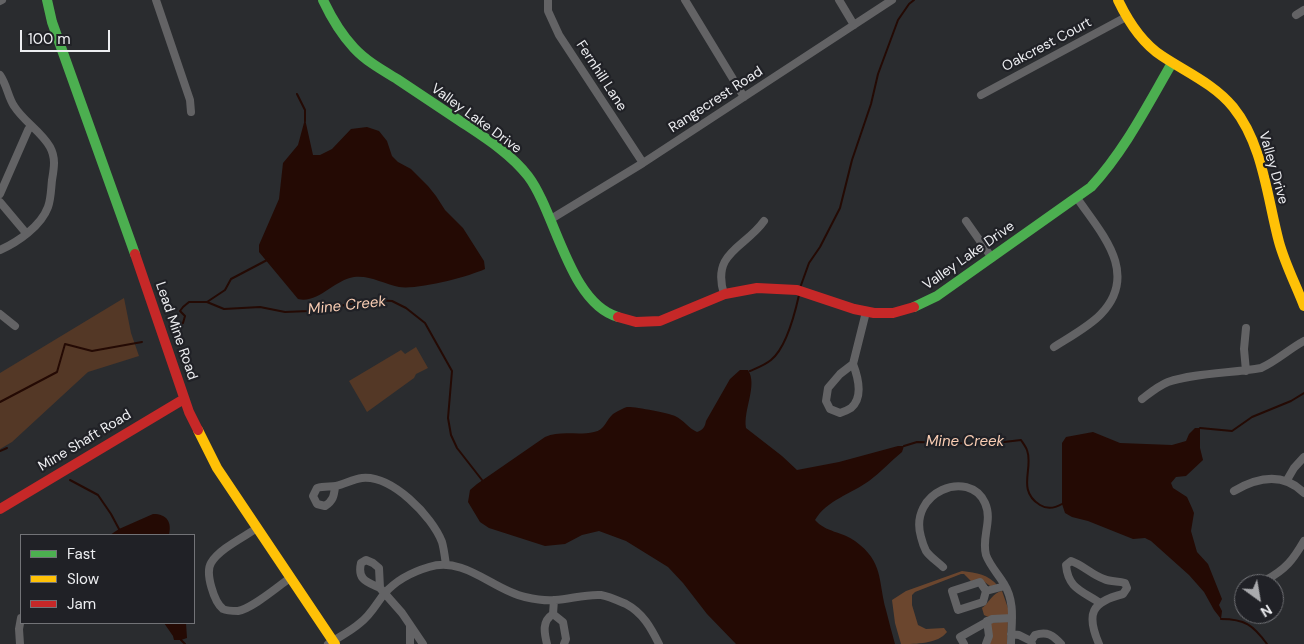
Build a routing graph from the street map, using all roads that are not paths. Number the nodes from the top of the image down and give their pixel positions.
1 (47, 0) edge
2 (156, 0) edge
3 (323, 0) edge
4 (548, 0) edge
5 (686, 0) edge
6 (839, 0) edge
7 (892, 0) edge
8 (1118, 0) edge
9 (1304, 10) edge
10 (1296, 15) dead end
11 (1126, 17) junction
12 (854, 25) junction
13 (1172, 63) junction
14 (0, 75) edge
15 (981, 95) dead end
16 (744, 97) junction
17 (192, 112) dead end
18 (31, 126) junction
19 (643, 163) junction
20 (0, 194) edge
21 (1077, 198) junction
22 (0, 202) edge
23 (551, 219) junction
24 (764, 221) dead end
25 (966, 221) dead end
26 (26, 233) junction
27 (0, 250) edge
28 (992, 258) junction
29 (724, 294) junction
30 (1304, 306) edge
31 (866, 312) junction
32 (0, 314) edge
33 (15, 326) dead end
34 (1246, 328) dead end
35 (1304, 341) edge
36 (1054, 348) dead end
37 (853, 364) junction
38 (1246, 371) junction
39 (184, 399) junction
40 (1142, 399) dead end
41 (1304, 457) edge
42 (1287, 480) junction
43 (335, 487) dead end
44 (1234, 491) dead end
45 (1304, 493) edge
46 (0, 508) edge
47 (257, 528) junction
48 (1304, 541) edge
49 (446, 565) junction
50 (937, 565) dead end
51 (1275, 574) edge
52 (290, 578) junction
53 (1006, 586) junction
54 (382, 591) junction
55 (986, 591) junction
56 (554, 600) junction
57 (1100, 603) junction
58 (553, 614) junction
59 (1012, 618) junction
60 (987, 621) junction
61 (20, 624) edge
62 (410, 626) junction
63 (1011, 634) junction
64 (1032, 642) edge
65 (332, 643) edge
66 (20, 644) edge
67 (410, 644) edge
68 (423, 644) edge
69 (547, 644) edge
70 (564, 644) edge
71 (659, 644) edge
72 (964, 644) edge
73 (986, 644) edge
74 (1011, 644) edge
75 (1060, 644) edge
76 (1098, 644) edge

1 - 39 street, Lead Mine Road
2 - 17 street
3 - 23 street, Valley Lake Drive
4 - 19 street, Fernhill Lane
5 - 16 street
6 - 12 street
7 - 12 street, Rangecrest Road
8 - 11 street, Valley Drive
9 - 10 street
11 - 13 street, Valley Drive
11 - 15 street, Oakcrest Court
12 - 16 street, Rangecrest Road
13 - 21 street, Valley Lake Drive
13 - 30 street, Valley Drive
14 - 18 street
16 - 19 street, Rangecrest Road
18 - 20 street
18 - 26 street
19 - 23 street, Rangecrest Road
21 - 28 street, Valley Lake Drive
21 - 36 street
22 - 26 street
23 - 29 street, Valley Lake Drive
24 - 29 street
25 - 28 street
26 - 27 street
28 - 31 street, Valley Lake Drive
29 - 31 street, Valley Lake Drive
31 - 37 street
32 - 33 street
34 - 38 street
35 - 38 street
37 - 37 street
38 - 40 street
39 - 46 street, Mine Shaft Road
39 - 47 street, Lead Mine Road
41 - 42 street
42 - 44 street
42 - 45 street
43 - 49 street
47 - 52 street, Lead Mine Road
47 - 52 street
48 - 51 street
49 - 54 street
49 - 56 street
50 - 53 street
52 - 65 street, Lead Mine Road
53 - 55 street
53 - 59 street
54 - 62 street
54 - 65 street
55 - 55 street
56 - 58 street
56 - 71 street
57 - 57 street
57 - 76 street
58 - 69 street
58 - 70 street
59 - 60 street
59 - 63 street
60 - 72 street
60 - 73 street
61 - 66 street
62 - 67 street
62 - 68 street
63 - 64 street
63 - 74 street
64 - 75 street

